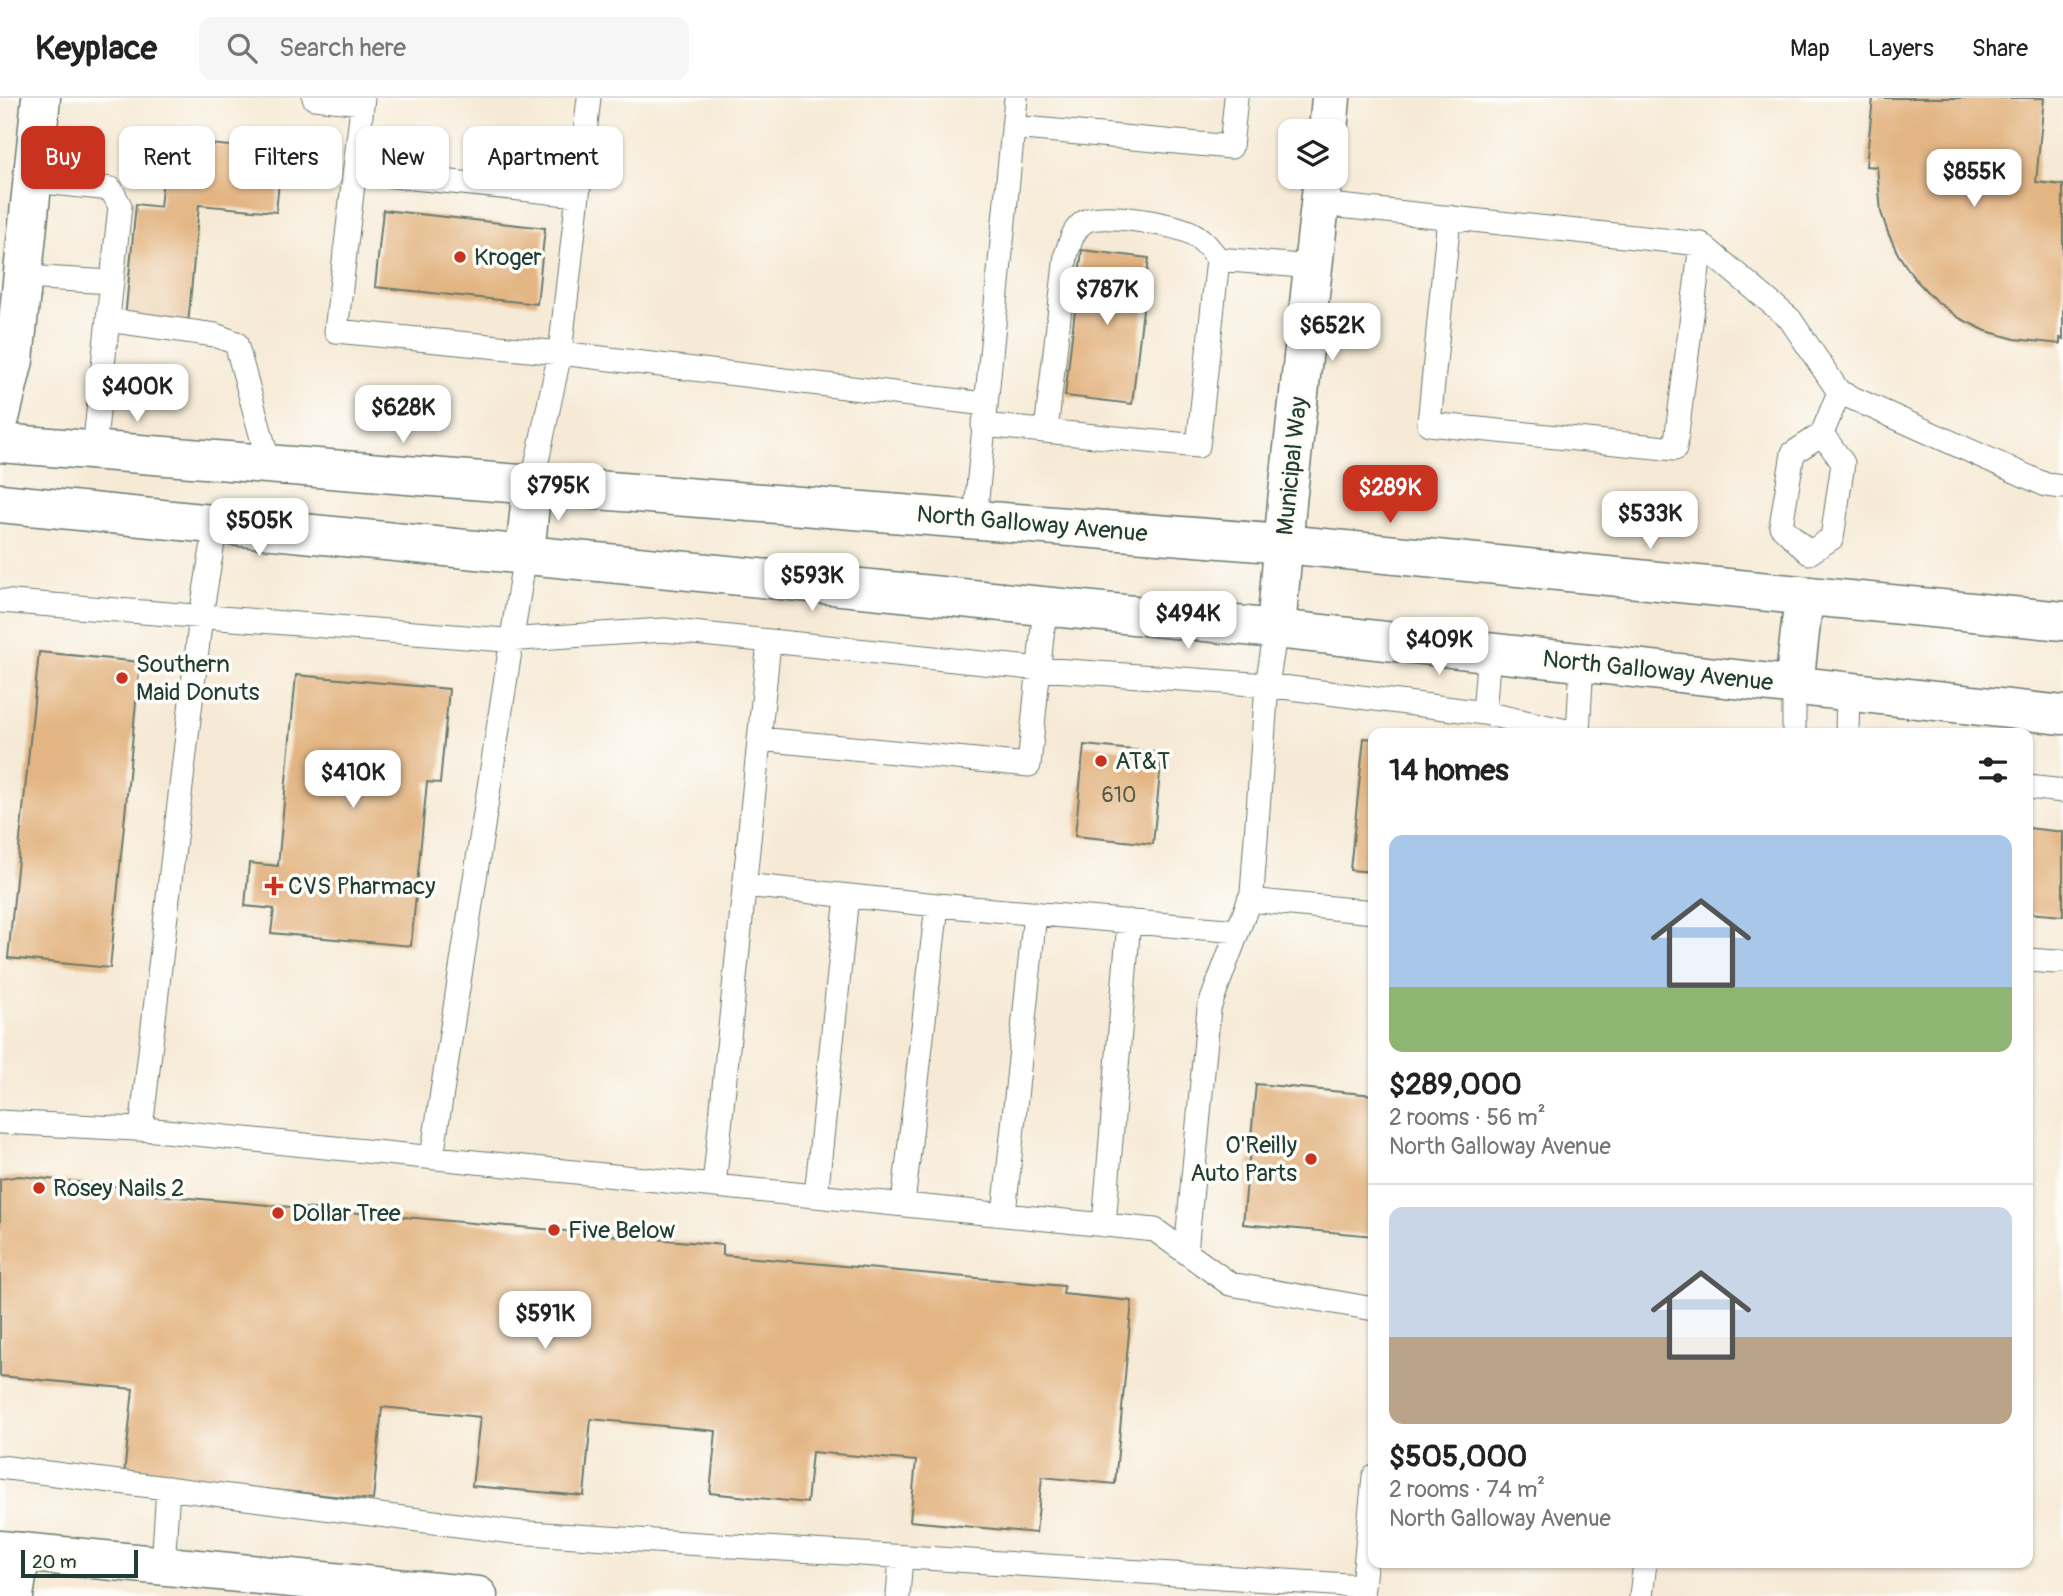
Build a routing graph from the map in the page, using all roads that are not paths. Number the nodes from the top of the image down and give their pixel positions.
1 (41, 98) edge
2 (314, 98) edge
3 (589, 98) edge
4 (1016, 98) edge
5 (1236, 98) edge
6 (1331, 98) edge
7 (363, 101) edge
8 (1329, 119) edge
9 (38, 126) edge
10 (1013, 127) junction
11 (355, 172) junction
12 (105, 188) edge
13 (32, 189) edge
14 (1322, 191) edge
15 (578, 195) junction
16 (1449, 218) junction
17 (1701, 244) junction
18 (1218, 259) junction
19 (1313, 267) junction
20 (24, 277) junction
21 (112, 282) junction
22 (108, 320) junction
23 (560, 353) junction
24 (1839, 392) junction
25 (984, 415) junction
26 (0, 418) edge
27 (1046, 431) junction
28 (1822, 434) junction
29 (0, 443) edge
30 (94, 450) junction
31 (269, 464) junction
32 (532, 485) junction
33 (2063, 487) edge
34 (0, 503) edge
35 (975, 519) junction
36 (216, 524) junction
37 (1284, 544) junction
38 (1808, 553) junction
39 (525, 554) junction
40 (1804, 596) junction
41 (0, 601) edge
42 (1045, 606) junction
43 (201, 616) junction
44 (2063, 621) edge
45 (1276, 629) junction
46 (513, 640) junction
47 (769, 642) junction
48 (1489, 653) junction
49 (1582, 663) junction
50 (1040, 669) junction
51 (1267, 685) junction
52 (1794, 686) junction
53 (1848, 692) junction
54 (1484, 713) junction
55 (2063, 715) edge
56 (1554, 728) edge
57 (1577, 728) edge
58 (1794, 728) edge
59 (1847, 728) edge
60 (759, 739) junction
61 (2033, 788) edge
62 (2063, 791) edge
63 (744, 885) junction
64 (848, 896) junction
65 (1249, 900) junction
66 (937, 905) junction
67 (1368, 911) edge
68 (1035, 913) junction
69 (1129, 921) junction
70 (1238, 931) junction
71 (2033, 960) edge
72 (2063, 961) edge
73 (0, 1122) edge
74 (141, 1129) junction
75 (432, 1157) junction
76 (714, 1186) junction
77 (816, 1196) junction
78 (903, 1204) junction
79 (1004, 1214) junction
80 (1104, 1225) junction
81 (1186, 1252) junction
82 (1368, 1308) edge
83 (0, 1467) edge
84 (167, 1488) junction
85 (1368, 1534) edge
86 (10, 1551) edge
87 (901, 1557) junction
88 (163, 1566) junction
89 (1644, 1568) edge
90 (1362, 1591) edge
91 (14, 1596) edge
92 (478, 1596) edge
93 (898, 1596) edge
94 (1641, 1596) edge

1 - 9 main road
2 - 7 lane
3 - 15 lane
4 - 10 lane
5 - 10 lane
6 - 8 main road
7 - 11 lane
10 - 25 lane
11 - 15 lane
11 - 23 lane
12 - 21 lane
13 - 20 main road
14 - 16 lane
14 - 19 main road, Municipal Way
15 - 23 lane
16 - 17 lane
16 - 17 lane
17 - 24 lane
18 - 19 lane
18 - 27 lane
18 - 27 lane
19 - 37 main road, Municipal Way
20 - 21 lane
20 - 26 main road
21 - 22 lane
22 - 30 lane
22 - 31 lane
23 - 25 lane
23 - 32 lane
24 - 28 lane
24 - 33 lane
25 - 27 lane
25 - 35 lane
28 - 38 lane
28 - 38 lane
29 - 30 main road, North Galloway Avenue
30 - 31 main road, North Galloway Avenue
31 - 32 main road, North Galloway Avenue
32 - 35 main road, North Galloway Avenue
32 - 39 main road
34 - 36 main road, North Galloway Avenue
35 - 37 main road, North Galloway Avenue
36 - 39 main road, North Galloway Avenue
36 - 43 lane
37 - 40 main road, North Galloway Avenue
37 - 45 main road, Municipal Way
38 - 40 lane
39 - 42 main road, North Galloway Avenue
39 - 46 lane
40 - 44 main road, North Galloway Avenue
40 - 52 main road
41 - 43 lane
42 - 45 main road, North Galloway Avenue
42 - 50 lane
43 - 46 lane
43 - 74 lane
45 - 48 main road, North Galloway Avenue
45 - 51 lane
46 - 47 lane
46 - 75 lane
47 - 50 lane
47 - 60 lane
48 - 49 main road, North Galloway Avenue
48 - 54 lane
49 - 52 main road, North Galloway Avenue
49 - 57 lane
50 - 51 lane
50 - 60 lane
51 - 54 lane
51 - 65 lane
52 - 53 main road, North Galloway Avenue
52 - 58 lane
53 - 55 main road, North Galloway Avenue
53 - 59 lane
54 - 56 lane
60 - 63 lane
61 - 62 lane
63 - 64 lane
63 - 76 lane
64 - 66 lane
64 - 77 lane
65 - 67 lane
65 - 70 lane
66 - 68 lane
66 - 78 lane
68 - 69 lane
68 - 79 lane
69 - 70 lane
69 - 80 lane
70 - 81 lane
71 - 72 lane
73 - 74 lane
74 - 75 lane
75 - 76 lane
76 - 77 lane
77 - 78 lane
78 - 79 lane
79 - 80 lane
80 - 81 lane
81 - 82 lane
83 - 84 lane
84 - 87 lane
84 - 88 lane
85 - 90 lane
86 - 88 main road
86 - 91 main road
87 - 90 lane
87 - 93 lane
88 - 92 main road
89 - 94 lane

